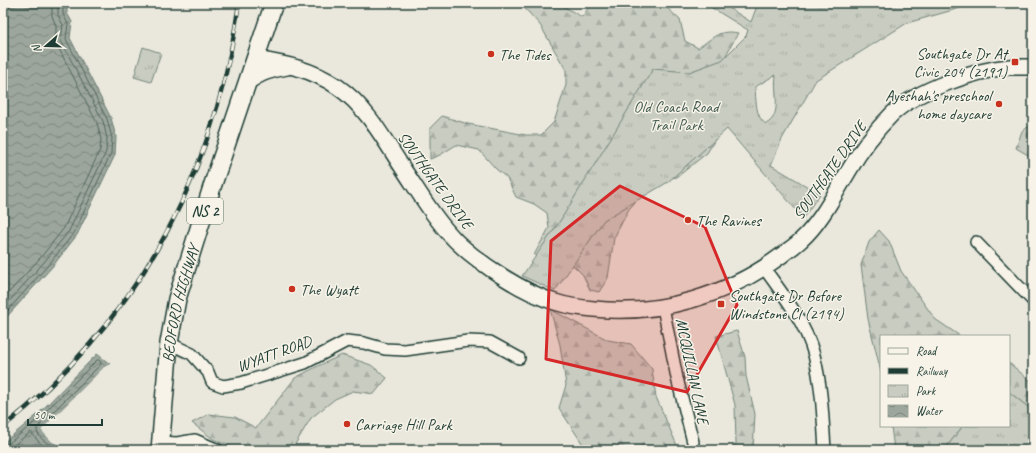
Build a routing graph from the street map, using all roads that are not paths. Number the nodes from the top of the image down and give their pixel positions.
1 (274, 3) edge
2 (255, 59) junction
3 (293, 66) junction
4 (1033, 67) edge
5 (248, 82) junction
6 (976, 242) dead end
7 (764, 268) junction
8 (1033, 301) edge
9 (663, 307) junction
10 (169, 343) junction
11 (519, 358) dead end
12 (692, 442) dead end
13 (166, 445) edge
14 (189, 450) edge
15 (218, 450) edge
16 (825, 450) edge

1 - 2 main road, BEDFORD HIGHWAY / NS 2
2 - 3 street, SOUTHGATE DRIVE
2 - 5 main road, BEDFORD HIGHWAY / NS 2
3 - 5 street
3 - 9 street, SOUTHGATE DRIVE
4 - 7 street, SOUTHGATE DRIVE
5 - 10 main road, BEDFORD HIGHWAY / NS 2
6 - 8 street
7 - 9 street, SOUTHGATE DRIVE
7 - 16 street
9 - 12 street, MCQUILLAN LANE
10 - 11 street, WYATT ROAD
10 - 13 main road, BEDFORD HIGHWAY / NS 2
13 - 14 street
13 - 15 street

